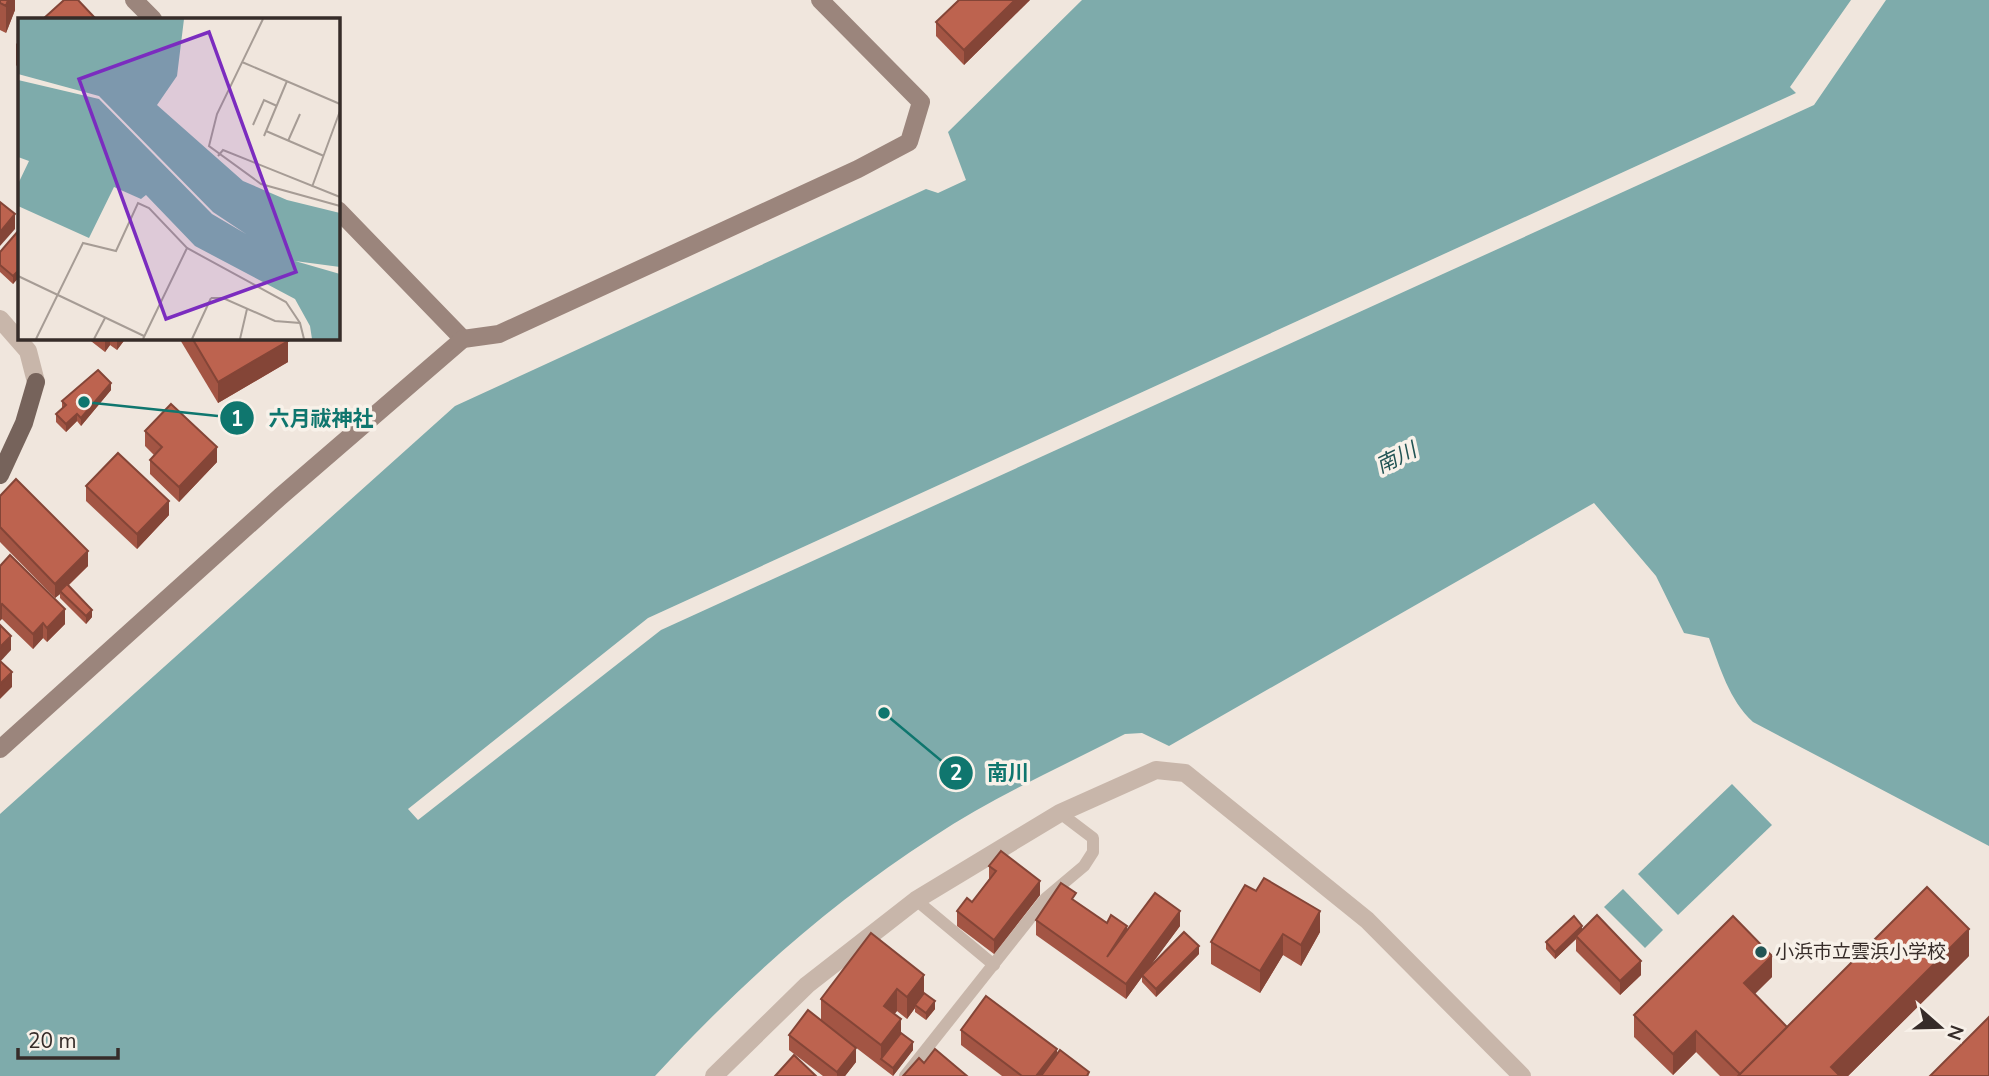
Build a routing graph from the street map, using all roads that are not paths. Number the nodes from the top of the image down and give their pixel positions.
1 (134, 0) edge
2 (820, 0) edge
3 (152, 18) edge
4 (340, 212) edge
5 (0, 319) edge
6 (18, 339) edge
7 (463, 339) junction
8 (19, 340) edge
9 (36, 382) joint
10 (0, 475) edge
11 (0, 749) edge
12 (1060, 813) junction
13 (916, 900) junction
14 (994, 965) junction
15 (714, 1076) edge
16 (905, 1076) edge
17 (1522, 1076) edge

1 - 3 street
2 - 7 street
4 - 7 street
5 - 6 street
7 - 11 street
8 - 9 street
9 - 10 main road
12 - 13 street
12 - 14 lane
12 - 17 street
13 - 14 lane
13 - 15 street
14 - 16 lane

